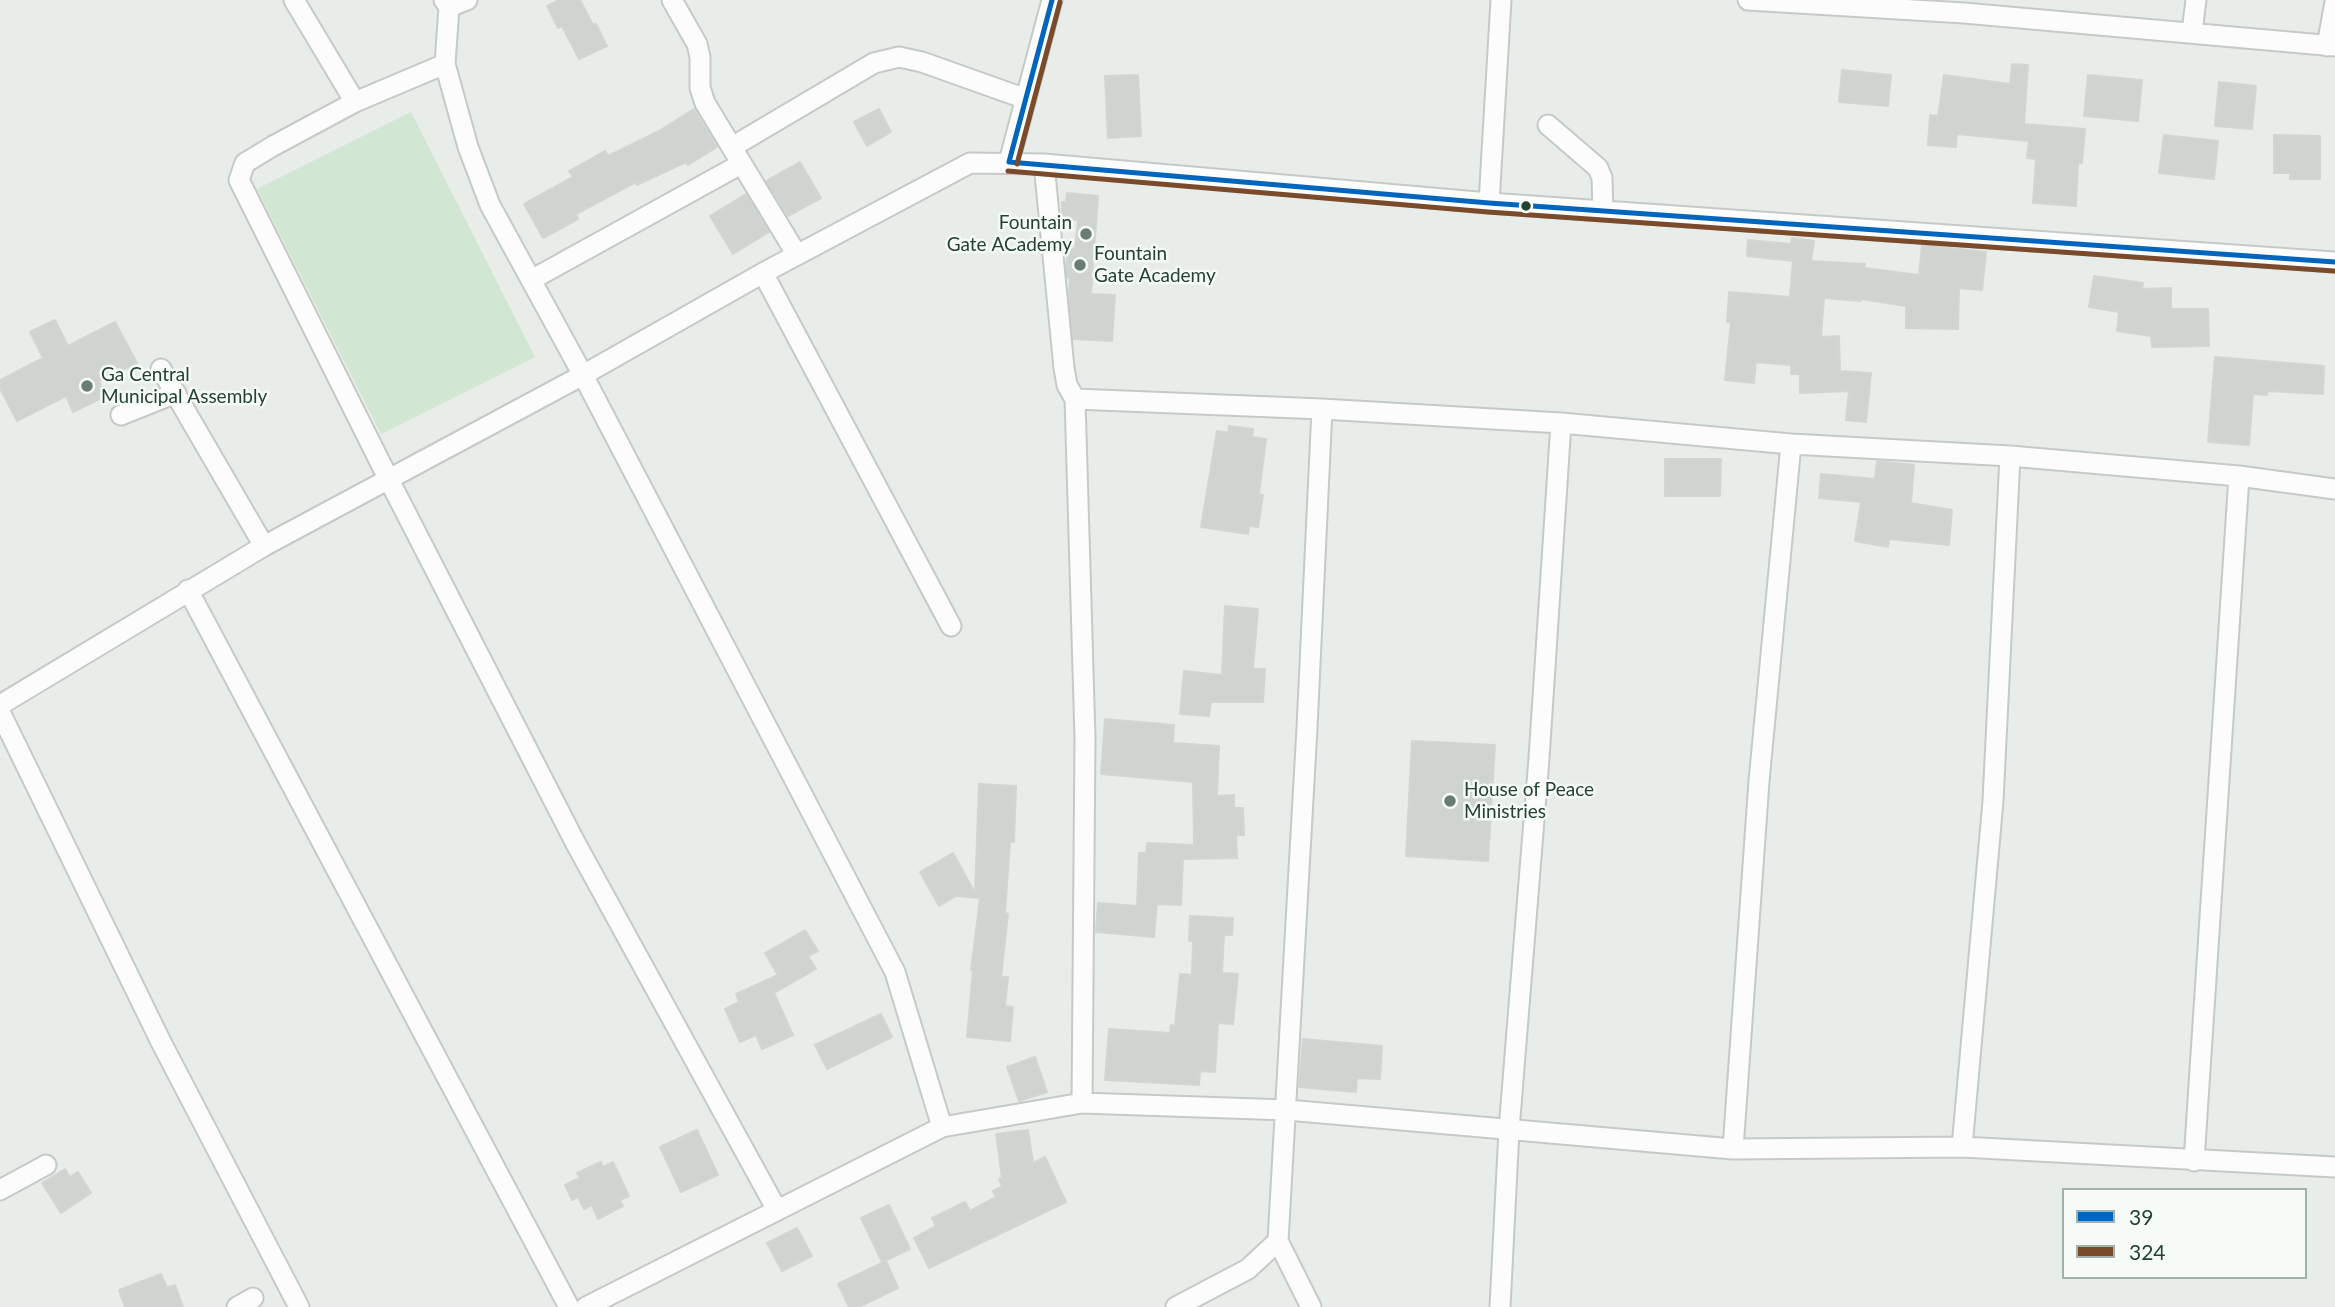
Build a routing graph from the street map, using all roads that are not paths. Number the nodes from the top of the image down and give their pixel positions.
1 (294, 0) edge
2 (467, 0) edge
3 (672, 0) edge
4 (1052, 0) edge
5 (1501, 0) edge
6 (1748, 0) edge
7 (2196, 0) edge
8 (2335, 2) edge
9 (446, 4) edge
10 (1965, 6) edge
11 (2192, 32) junction
12 (2331, 46) edge
13 (445, 64) junction
14 (1026, 99) junction
15 (355, 103) junction
16 (1548, 125) dead end
17 (736, 155) junction
18 (1009, 162) junction
19 (1044, 164) junction
20 (1489, 203) junction
21 (1604, 211) junction
22 (797, 255) junction
23 (2335, 262) edge
24 (763, 273) junction
25 (531, 280) junction
26 (161, 369) dead end
27 (583, 375) junction
28 (176, 393) junction
29 (1075, 399) junction
30 (1322, 409) junction
31 (121, 415) dead end
32 (1561, 423) junction
33 (1791, 444) junction
34 (2010, 456) junction
35 (2239, 476) junction
36 (388, 478) junction
37 (2335, 489) edge
38 (264, 545) junction
39 (188, 590) junction
40 (951, 626) dead end
41 (0, 705) edge
42 (0, 712) edge
43 (1083, 1103) junction
44 (1287, 1111) junction
45 (942, 1127) junction
46 (1509, 1130) junction
47 (1962, 1147) junction
48 (1733, 1149) junction
49 (2194, 1161) junction
50 (46, 1165) dead end
51 (2335, 1167) edge
52 (0, 1190) edge
53 (776, 1210) junction
54 (1278, 1241) junction
55 (299, 1307) edge
56 (569, 1307) edge
57 (586, 1307) edge
58 (1176, 1307) edge
59 (1311, 1307) edge
60 (1500, 1307) edge

1 - 15 street
2 - 9 street
3 - 17 street
4 - 14 street
5 - 20 street
6 - 10 street
7 - 11 street
8 - 12 street
9 - 13 street
10 - 11 street
11 - 12 street
13 - 15 street
13 - 25 street
14 - 17 street
14 - 18 street
15 - 36 street
16 - 21 street
17 - 22 street
17 - 25 street
18 - 19 street
18 - 22 street
19 - 20 street
19 - 29 street
20 - 21 street
21 - 23 street
22 - 24 street
24 - 27 street
24 - 40 street
25 - 27 street
26 - 28 street
27 - 36 street
27 - 45 street
28 - 31 street
28 - 38 street
29 - 30 street
29 - 43 street
30 - 32 street
30 - 44 street
32 - 33 street
32 - 46 street
33 - 34 street
33 - 48 street
34 - 35 street
34 - 47 street
35 - 37 street
35 - 49 street
36 - 38 street
36 - 53 street
38 - 39 street
39 - 41 street
39 - 56 street
42 - 55 street
43 - 44 street
43 - 45 street
44 - 46 street
44 - 54 street
45 - 53 street
46 - 48 street
46 - 60 street
47 - 48 street
47 - 49 street
49 - 51 street
50 - 52 street
53 - 57 street
54 - 58 street
54 - 59 street

